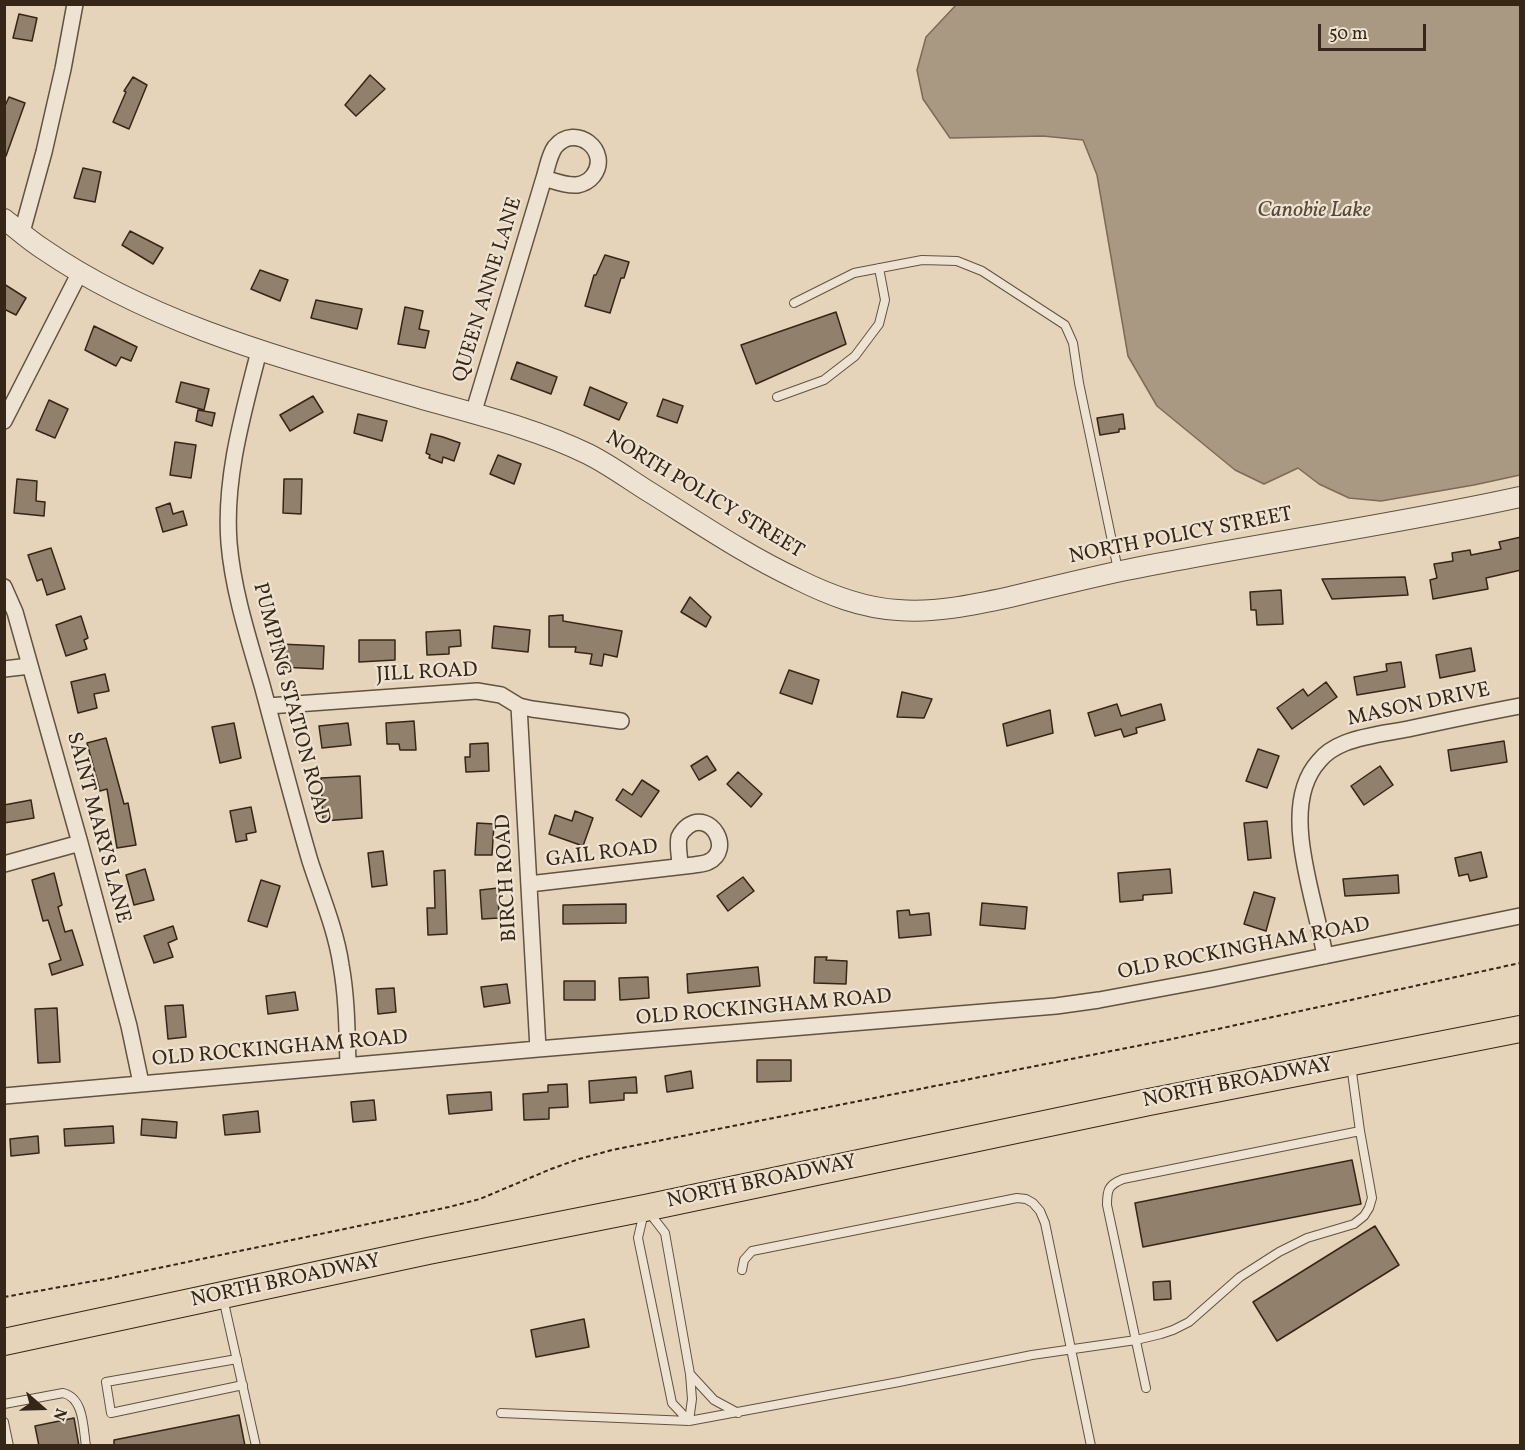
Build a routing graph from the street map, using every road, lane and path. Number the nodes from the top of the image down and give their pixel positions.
1 (75, 4) edge
2 (544, 178) dead end
3 (4, 219) edge
4 (22, 232) junction
5 (879, 268) junction
6 (80, 272) junction
7 (794, 303) dead end
8 (259, 351) junction
9 (777, 397) dead end
10 (473, 414) junction
11 (4, 421) edge
12 (1521, 497) edge
13 (1118, 572) junction
14 (4, 587) edge
15 (30, 666) junction
16 (4, 669) edge
17 (268, 706) junction
18 (519, 706) junction
19 (1521, 706) edge
20 (621, 721) dead end
21 (80, 843) junction
22 (4, 864) edge
23 (680, 866) dead end
24 (529, 884) junction
25 (1521, 916) edge
26 (1324, 956) junction
27 (1521, 963) edge
28 (1521, 1029) edge
29 (538, 1048) junction
30 (1350, 1062) junction
31 (348, 1065) junction
32 (141, 1083) junction
33 (4, 1096) edge
34 (1360, 1131) junction
35 (645, 1208) junction
36 (742, 1270) dead end
37 (222, 1296) junction
38 (4, 1297) edge
39 (1136, 1340) junction
40 (4, 1342) edge
41 (1071, 1349) junction
42 (237, 1359) junction
43 (690, 1374) junction
44 (243, 1385) junction
45 (1146, 1388) dead end
46 (4, 1404) edge
47 (501, 1413) dead end
48 (738, 1413) junction
49 (688, 1421) junction
50 (4, 1422) edge
51 (9, 1446) edge
52 (86, 1446) edge
53 (256, 1446) edge
54 (1091, 1446) edge

1 - 4 street
2 - 10 street, QUEEN ANNE LANE
3 - 4 street, NORTH POLICY STREET
4 - 6 street, NORTH POLICY STREET
5 - 7 lane
5 - 9 lane
5 - 13 lane
6 - 8 street, NORTH POLICY STREET
6 - 11 street
8 - 10 street, NORTH POLICY STREET
8 - 17 street, PUMPING STATION ROAD
10 - 13 street, NORTH POLICY STREET
12 - 13 street, NORTH POLICY STREET
14 - 15 street, SAINT MARYS LANE
15 - 16 street
15 - 21 street, SAINT MARYS LANE
17 - 18 street, JILL ROAD
17 - 31 street, PUMPING STATION ROAD
18 - 20 street, JILL ROAD
18 - 24 street, BIRCH ROAD
19 - 26 street, MASON DRIVE
21 - 22 street
21 - 32 street, SAINT MARYS LANE
23 - 24 street, GAIL ROAD
24 - 29 street, BIRCH ROAD
25 - 26 street, OLD ROCKINGHAM ROAD
26 - 29 street, OLD ROCKINGHAM ROAD
27 - 38 path
28 - 30 main road, NORTH BROADWAY
29 - 31 street, OLD ROCKINGHAM ROAD
30 - 34 lane
30 - 35 main road, NORTH BROADWAY
31 - 32 street, OLD ROCKINGHAM ROAD
32 - 33 street, OLD ROCKINGHAM ROAD
34 - 39 lane
34 - 39 lane
35 - 37 main road, NORTH BROADWAY
35 - 43 lane
35 - 49 lane
36 - 41 lane
37 - 40 main road, NORTH BROADWAY
37 - 42 lane
39 - 41 lane
39 - 45 lane
41 - 48 lane
41 - 54 lane
42 - 44 lane
42 - 44 lane
43 - 48 lane
43 - 49 lane
44 - 53 lane
46 - 52 lane
47 - 49 lane
48 - 49 lane
50 - 51 lane

